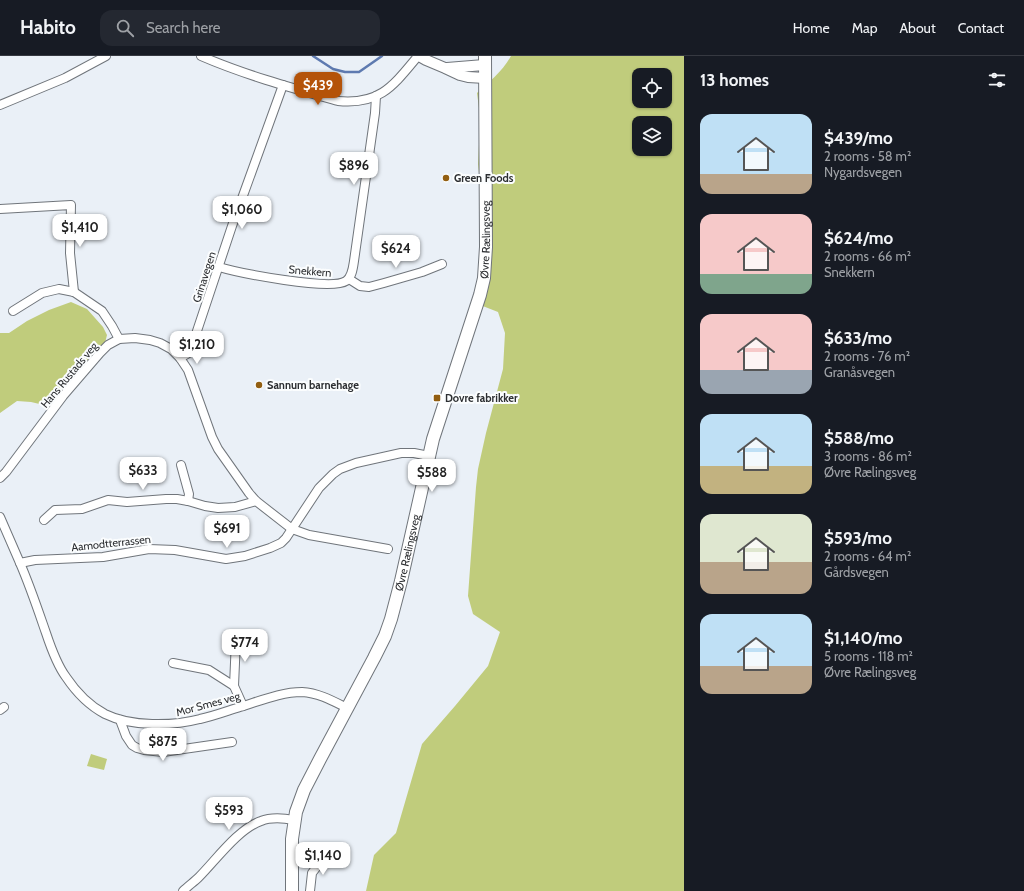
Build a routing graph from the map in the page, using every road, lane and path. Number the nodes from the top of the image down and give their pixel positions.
1 (106, 56) edge
2 (202, 56) edge
3 (418, 56) edge
4 (485, 61) edge
5 (444, 68) junction
6 (484, 78) junction
7 (282, 85) junction
8 (376, 96) junction
9 (0, 105) edge
10 (0, 209) edge
11 (442, 264) dead end
12 (219, 267) junction
13 (349, 279) junction
14 (74, 292) junction
15 (13, 311) dead end
16 (119, 339) junction
17 (180, 358) junction
18 (429, 456) junction
19 (181, 465) dead end
20 (0, 478) edge
21 (188, 501) junction
22 (256, 501) junction
23 (0, 517) edge
24 (44, 520) dead end
25 (292, 529) junction
26 (388, 549) dead end
27 (20, 563) junction
28 (236, 639) dead end
29 (173, 663) dead end
30 (234, 686) junction
31 (243, 706) junction
32 (347, 708) junction
33 (120, 720) junction
34 (232, 742) dead end
35 (294, 820) junction
36 (336, 860) dead end
37 (183, 891) edge
38 (292, 891) edge
39 (310, 891) edge

1 - 9 street
2 - 7 street
3 - 5 street
3 - 8 street
4 - 5 street
4 - 6 main road, Øvre Rælingsveg
5 - 6 street
6 - 18 main road, Øvre Rælingsveg
7 - 8 street
7 - 12 street, Grinavegen
8 - 13 street
10 - 14 street
11 - 13 street
12 - 13 street, Snekkern
12 - 17 street, Grinavegen
14 - 15 street
14 - 16 street
16 - 17 street
16 - 20 street, Hans Rustads veg
17 - 22 street
18 - 25 street, Aamodtterrassen
18 - 32 main road, Øvre Rælingsveg
19 - 21 street
21 - 22 street
21 - 24 street
22 - 25 street
23 - 27 street
25 - 26 street
25 - 27 street, Aamodtterrassen
27 - 33 street, Mor Smes veg
28 - 30 street
29 - 30 street
30 - 31 street
31 - 32 street, Mor Smes veg
31 - 33 street, Mor Smes veg
32 - 35 main road, Øvre Rælingsveg
33 - 34 street
35 - 37 street
35 - 38 main road, Øvre Rælingsveg
36 - 39 street

